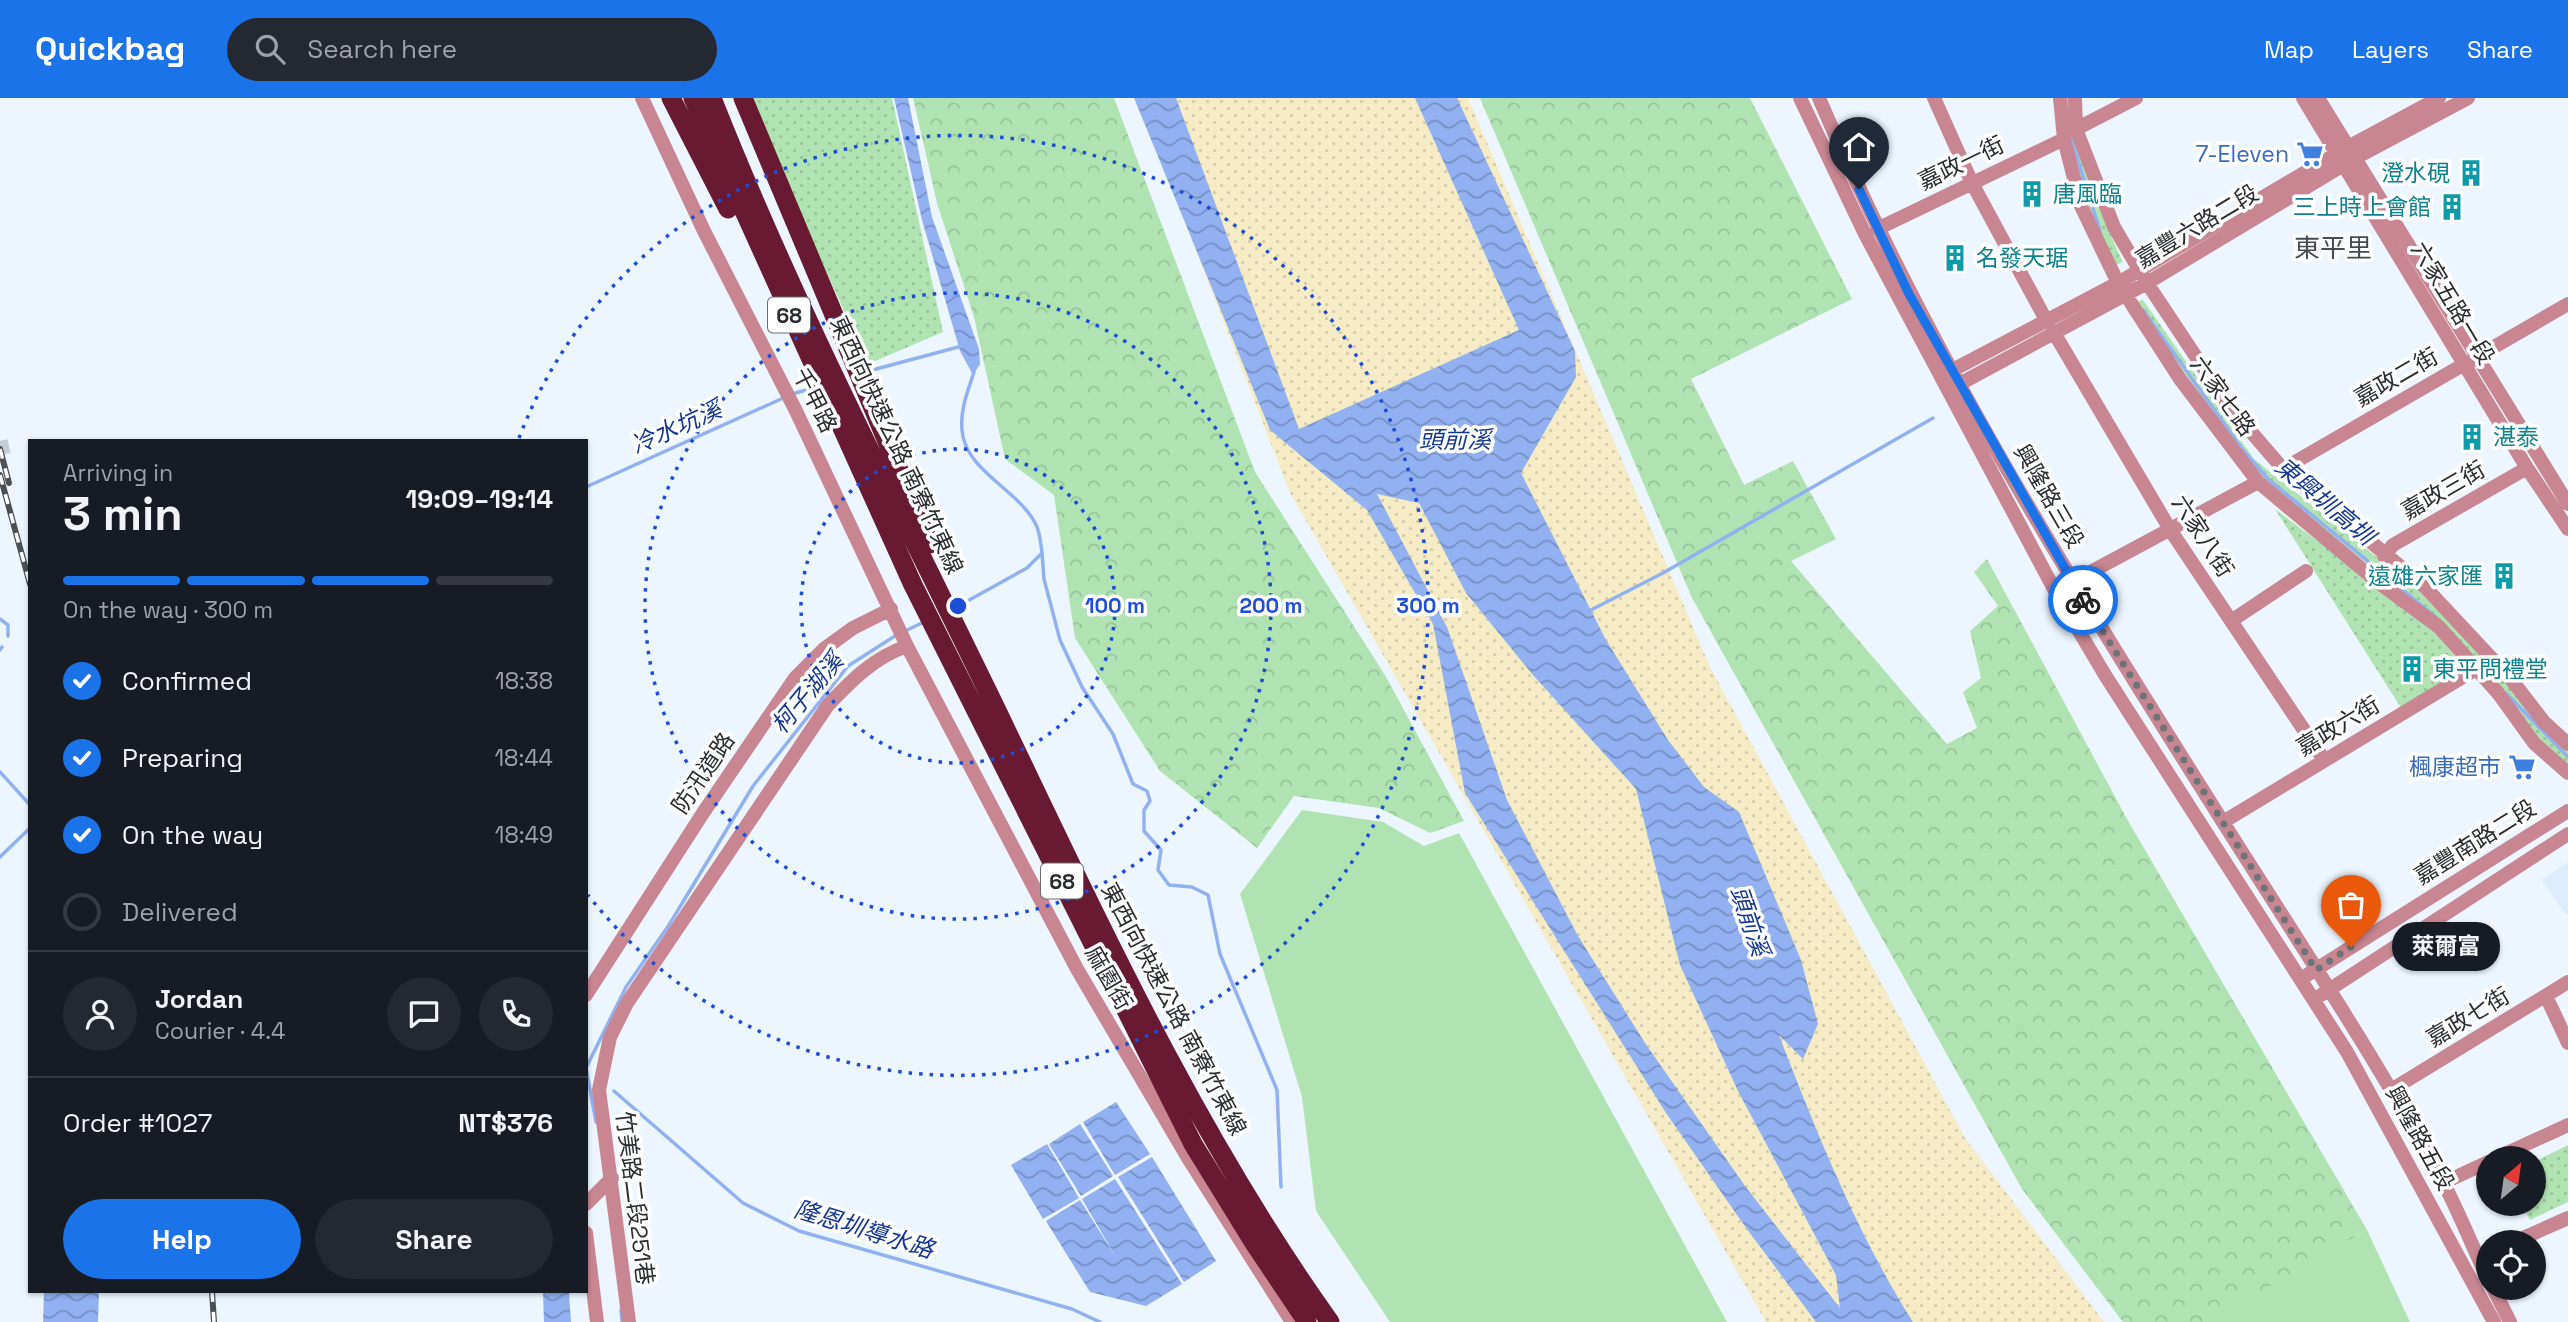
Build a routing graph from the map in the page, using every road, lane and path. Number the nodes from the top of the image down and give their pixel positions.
1 (642, 98) edge
2 (671, 98) edge
3 (693, 98) edge
4 (712, 98) edge
5 (743, 98) edge
6 (1800, 98) edge
7 (1819, 98) edge
8 (1934, 98) edge
9 (2060, 98) edge
10 (2075, 98) edge
11 (2136, 98) edge
12 (2303, 98) edge
13 (2318, 98) edge
14 (2439, 98) edge
15 (2468, 98) edge
16 (2070, 134) junction
17 (2346, 157) junction
18 (1972, 183) junction
19 (747, 201) junction
20 (1877, 229) junction
21 (2144, 277) junction
22 (2121, 288) junction
23 (2568, 304) edge
24 (2049, 326) junction
25 (2479, 356) junction
26 (2464, 364) junction
27 (1950, 381) junction
28 (839, 426) junction
29 (2527, 468) junction
30 (2284, 469) junction
31 (2258, 482) junction
32 (2568, 504) edge
33 (2568, 529) edge
34 (2171, 531) junction
35 (2385, 556) junction
36 (2306, 571) dead end
37 (2072, 582) junction
38 (891, 609) junction
39 (2231, 621) junction
40 (907, 646) junction
41 (2476, 669) junction
42 (990, 695) junction
43 (2568, 744) edge
44 (2324, 760) junction
45 (2568, 773) edge
46 (2568, 811) edge
47 (2222, 822) junction
48 (2568, 834) edge
49 (2316, 970) junction
50 (2300, 979) junction
51 (2568, 982) edge
52 (2329, 989) junction
53 (588, 992) edge
54 (2546, 996) junction
55 (2314, 999) junction
56 (2568, 1043) edge
57 (2391, 1090) junction
58 (2568, 1125) edge
59 (2522, 1146) edge
60 (2476, 1168) edge
61 (612, 1178) junction
62 (2444, 1183) junction
63 (588, 1202) edge
64 (2568, 1218) edge
65 (2541, 1230) edge
66 (2476, 1243) edge
67 (588, 1249) edge
68 (2476, 1259) edge
69 (2464, 1265) junction
70 (2499, 1300) edge
71 (597, 1322) edge
72 (629, 1322) edge
73 (1292, 1322) edge
74 (1307, 1322) edge
75 (1330, 1322) edge
76 (2494, 1322) edge
77 (2510, 1322) edge

1 - 38 street, 千甲路
2 - 28 highway
3 - 19 highway, 東西向快速公路 南寮竹東線 / 68
4 - 19 highway, 東西向快速公路 南寮竹東線 / 68
5 - 42 highway
6 - 27 street, 興隆路三段
7 - 20 street, 興隆路三段
8 - 18 street, 六家八街
9 - 16 street, 六家七路
10 - 16 street, 六家七路
11 - 16 street, 嘉政一街
12 - 17 street, 六家五路一段
13 - 17 street, 六家五路一段
14 - 17 street, 嘉豐六路二段
15 - 17 street, 嘉豐六路二段
16 - 18 street, 嘉政一街
16 - 21 street, 六家七路
16 - 22 street, 六家七路
17 - 21 street, 嘉豐六路二段
17 - 25 street, 六家五路一段
17 - 26 street, 六家五路一段
18 - 20 street, 嘉政一街
18 - 24 street, 六家八街
19 - 28 highway, 東西向快速公路 南寮竹東線 / 68
19 - 42 highway, 東西向快速公路 南寮竹東線 / 68
20 - 27 street, 興隆路三段
21 - 22 street, 嘉豐六路二段
21 - 30 street, 六家七路
22 - 24 street, 嘉豐六路二段
22 - 31 street, 六家七路
23 - 25 street, 嘉政二街
24 - 27 street, 嘉豐六路二段
24 - 34 street, 六家八街
25 - 26 street, 嘉政二街
25 - 32 street, 六家五路一段
26 - 29 street, 六家五路一段
26 - 30 street, 嘉政二街
27 - 37 street, 興隆路三段
27 - 50 street, 興隆路三段
28 - 74 highway, 東西向快速公路 南寮竹東線 / 68
29 - 33 street, 六家五路一段
29 - 35 street, 嘉政三街
30 - 35 street, 六家七路
31 - 34 street
31 - 41 street, 六家七路
34 - 37 street
34 - 39 street, 六家八街
35 - 43 street, 六家七路
36 - 39 street
37 - 47 street, 興隆路三段
38 - 40 street, 千甲路
38 - 53 street, 防汛道路
39 - 44 street, 六家八街
40 - 61 street, 竹美路二段251巷
40 - 73 street, 麻園街
41 - 44 street, 嘉政六街
41 - 45 street, 六家七路
42 - 75 highway, 東西向快速公路 南寮竹東線 / 68
44 - 47 street, 嘉政六街
46 - 49 street, 嘉豐南路二段
47 - 49 street, 興隆路三段
48 - 52 street, 嘉豐南路二段
49 - 50 street, 嘉豐南路二段
49 - 52 street, 興隆路五段
50 - 55 street, 興隆路五段
51 - 54 street, 嘉政七街
52 - 55 street, 嘉豐南路二段
52 - 57 street, 興隆路五段
54 - 56 street
54 - 57 street, 嘉政七街
55 - 69 street, 興隆路五段
57 - 62 street, 興隆路五段
58 - 59 street
60 - 62 street
61 - 63 street
61 - 72 street, 竹美路二段251巷
62 - 66 street, 興隆路五段
64 - 65 street
67 - 71 street
68 - 69 street
69 - 76 street, 興隆路五段
70 - 77 street

